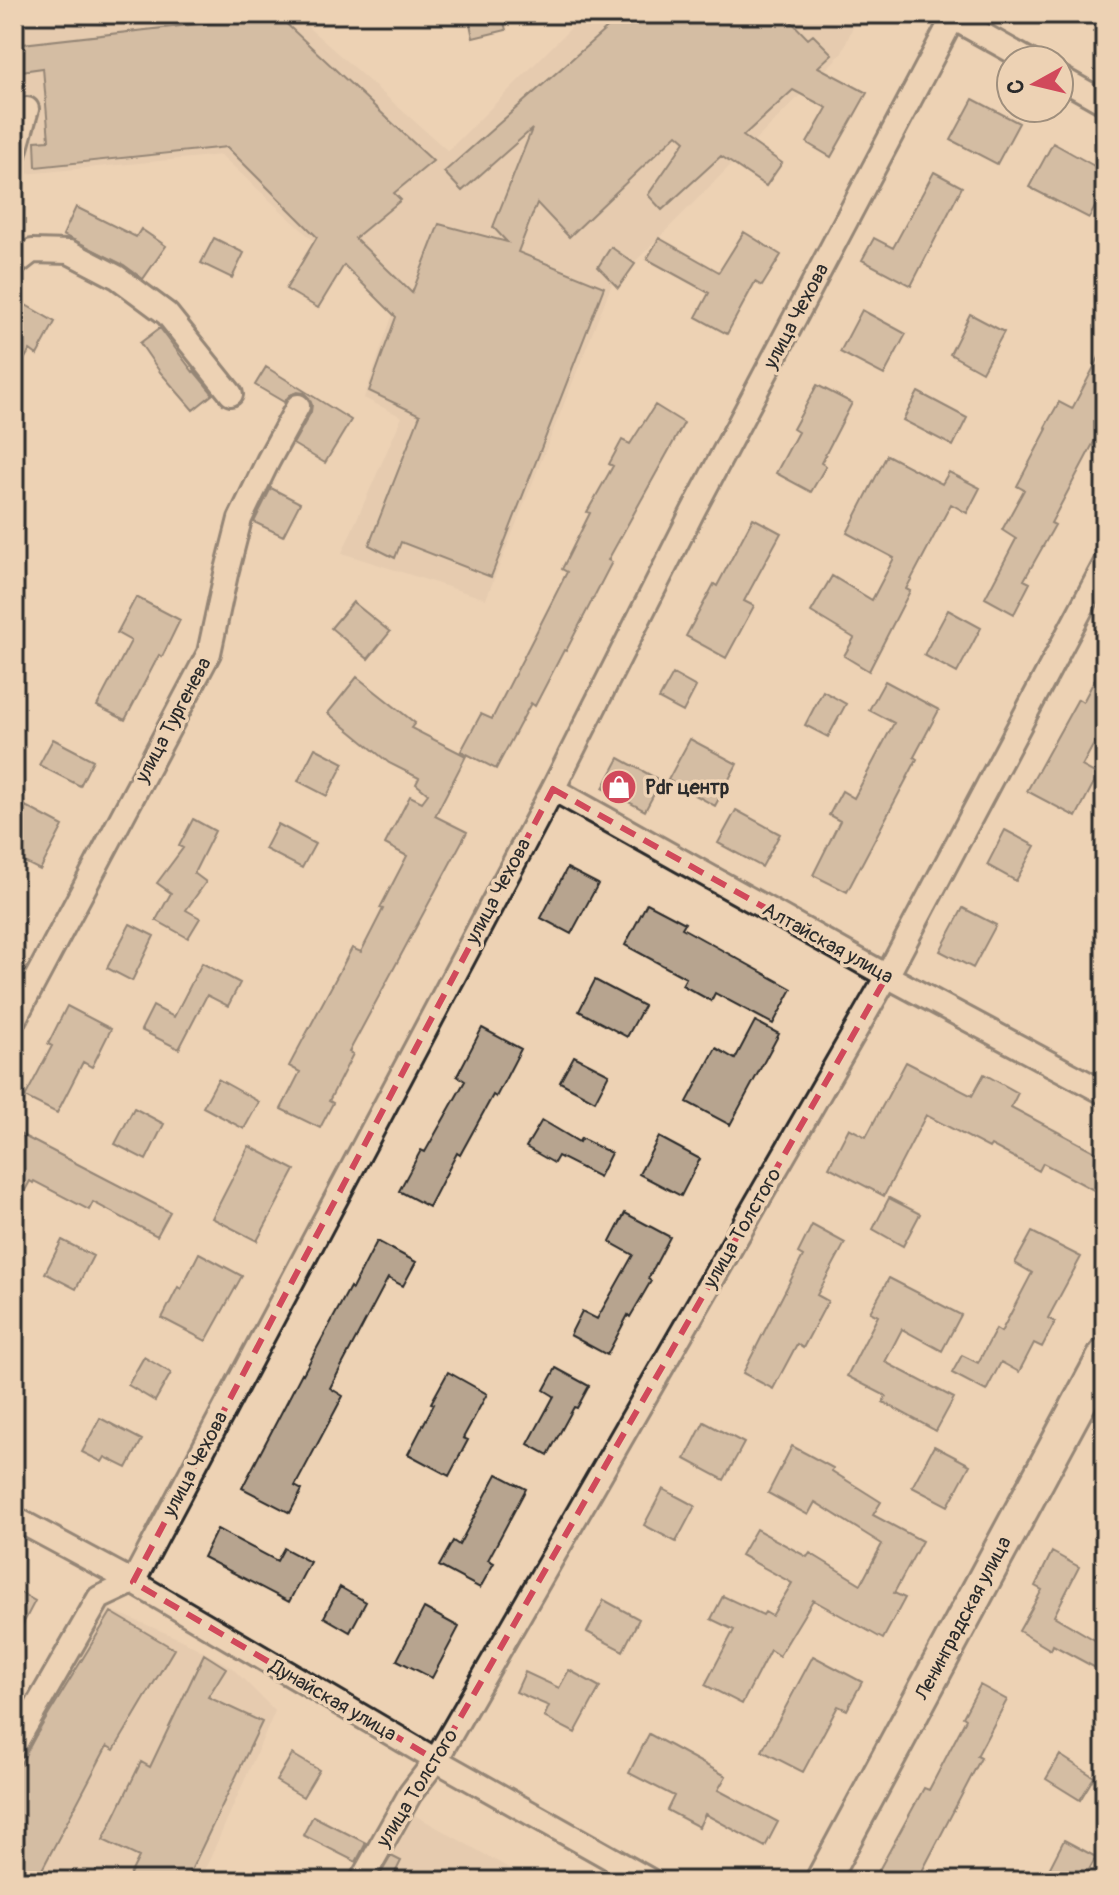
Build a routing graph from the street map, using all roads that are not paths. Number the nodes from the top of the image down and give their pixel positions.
1 (954, 16) edge
2 (1001, 44) edge
3 (1075, 86) edge
4 (1105, 103) edge
5 (27, 109) dead end
6 (14, 155) edge
7 (14, 265) edge
8 (231, 394) dead end
9 (298, 406) dead end
10 (1105, 564) edge
11 (553, 789) junction
12 (887, 976) junction
13 (14, 1020) edge
14 (1105, 1093) edge
15 (1105, 1355) edge
16 (14, 1518) edge
17 (133, 1582) junction
18 (14, 1746) edge
19 (436, 1760) junction
20 (361, 1881) edge
21 (651, 1881) edge
22 (822, 1881) edge

1 - 2 street
1 - 11 street, улица Чехова
3 - 4 street
5 - 6 street
7 - 8 street
9 - 13 street, улица Тургенева
10 - 12 street, улица Толстого
11 - 12 street, Алтайская улица
11 - 17 street, улица Чехова
12 - 14 street, Алтайская улица
12 - 19 street, улица Толстого
15 - 22 street, Ленинградская улица
16 - 17 street, Дунайская улица
17 - 18 street
17 - 19 street, Дунайская улица
19 - 20 street, улица Толстого
19 - 21 street, Дунайская улица

